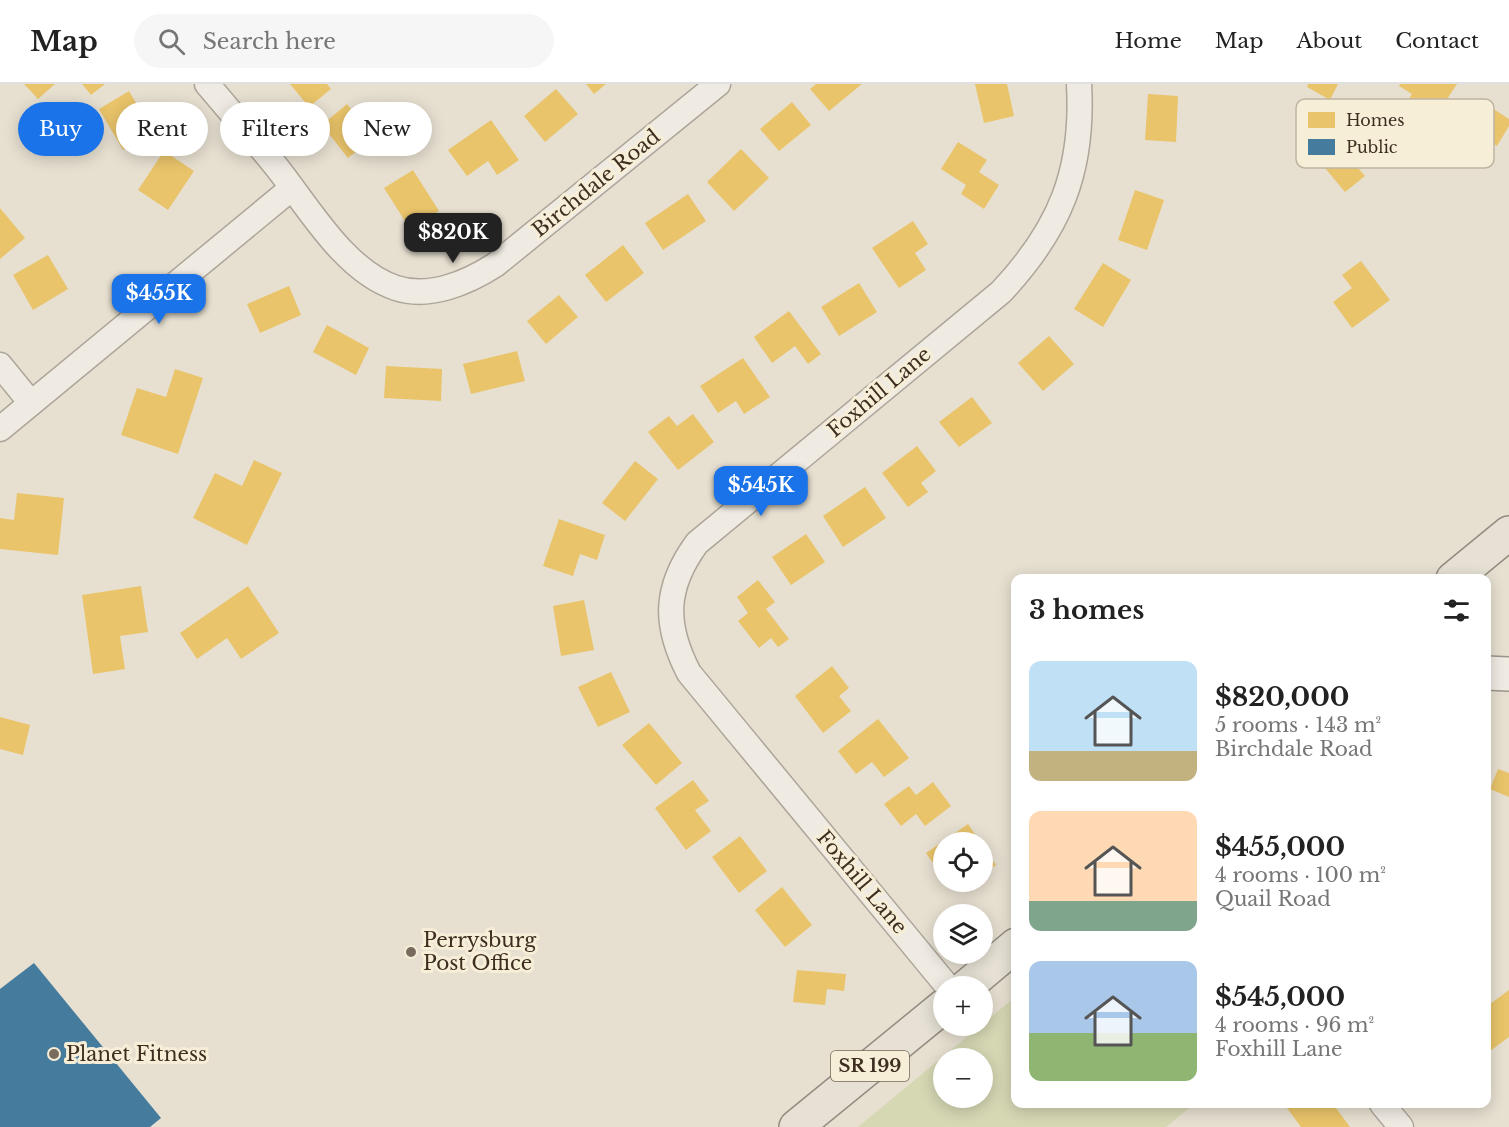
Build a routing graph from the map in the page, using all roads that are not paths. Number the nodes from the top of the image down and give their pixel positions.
1 (207, 84) edge
2 (718, 84) edge
3 (1079, 84) edge
4 (292, 188) junction
5 (0, 365) edge
6 (31, 403) junction
7 (0, 429) edge
8 (1509, 533) edge
9 (1459, 574) edge
10 (1491, 673) edge
11 (1509, 674) edge
12 (1011, 949) edge
13 (939, 976) edge
14 (979, 976) edge
15 (933, 1015) edge
16 (1385, 1108) edge
17 (796, 1127) edge
18 (1401, 1127) edge

1 - 4 street, Birchdale Road
2 - 4 street, Birchdale Road
3 - 13 street, Foxhill Lane
4 - 6 street
5 - 6 street
6 - 7 street
8 - 9 main road
10 - 11 street
12 - 14 main road
15 - 17 main road, SR 199
16 - 18 street

